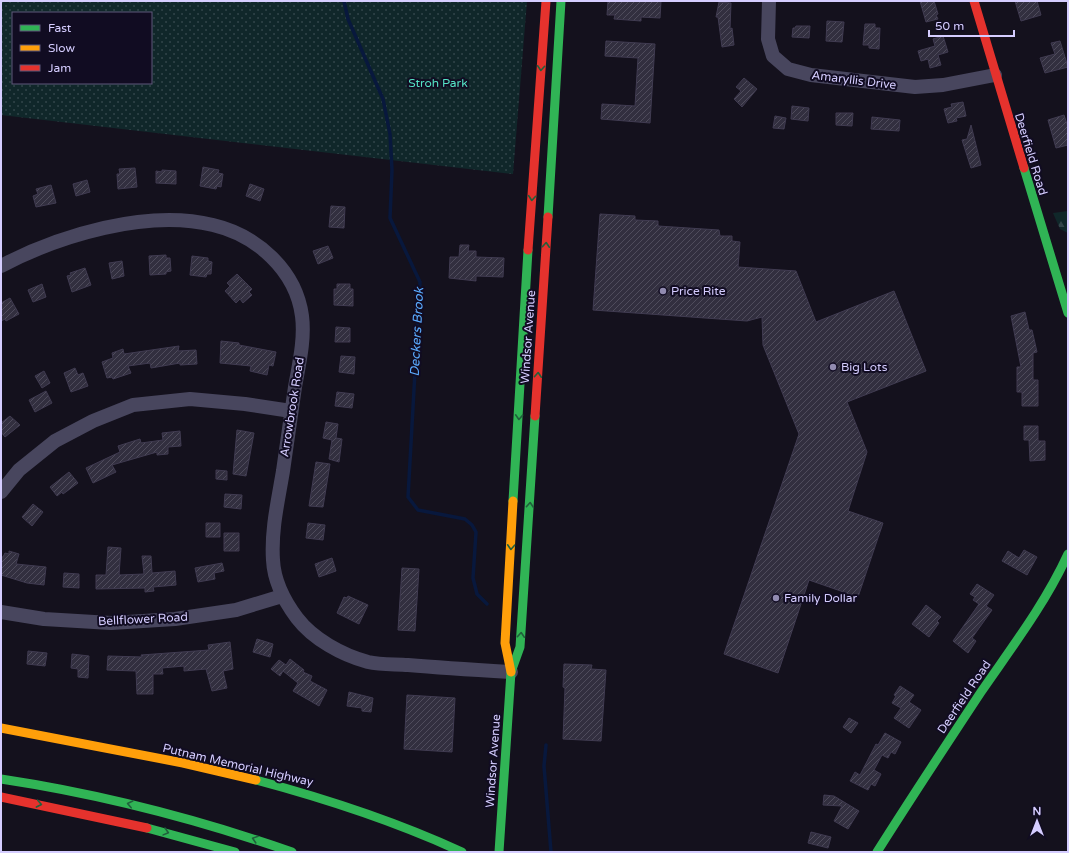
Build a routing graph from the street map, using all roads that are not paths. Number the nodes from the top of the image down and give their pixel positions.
1 (546, 1) edge
2 (561, 1) edge
3 (769, 1) edge
4 (974, 1) edge
5 (543, 41) junction
6 (559, 42) junction
7 (994, 75) junction
8 (1, 266) edge
9 (525, 309) junction
10 (542, 313) junction
11 (1068, 313) edge
12 (291, 411) junction
13 (1, 492) edge
14 (1068, 554) edge
15 (510, 576) junction
16 (525, 576) junction
17 (282, 596) junction
18 (1, 612) edge
19 (511, 672) junction
20 (1, 728) edge
21 (1, 779) edge
22 (1, 797) edge
23 (235, 852) edge
24 (292, 852) edge
25 (462, 852) edge
26 (499, 852) edge
27 (877, 852) edge

1 - 5 main road, Windsor Avenue
2 - 6 main road, Windsor Avenue
3 - 7 street, Amaryllis Drive
4 - 7 main road, Deerfield Road
5 - 6 main road
5 -> 9 main road, Windsor Avenue
10 -> 6 main road, Windsor Avenue
7 - 11 main road, Deerfield Road
8 - 12 street, Arrowbrook Road
9 - 10 main road
9 -> 15 main road, Windsor Avenue
16 -> 10 main road, Windsor Avenue
12 - 13 street
12 - 17 street, Arrowbrook Road
14 - 27 main road, Deerfield Road
15 - 16 main road
15 - 19 main road, Windsor Avenue
19 -> 16 main road, Windsor Avenue
17 - 18 street, Bellflower Road
17 - 19 street, Arrowbrook Road
19 - 26 main road, Windsor Avenue
20 - 25 main road, Putnam Memorial Highway
24 -> 21 main road
22 -> 23 main road

